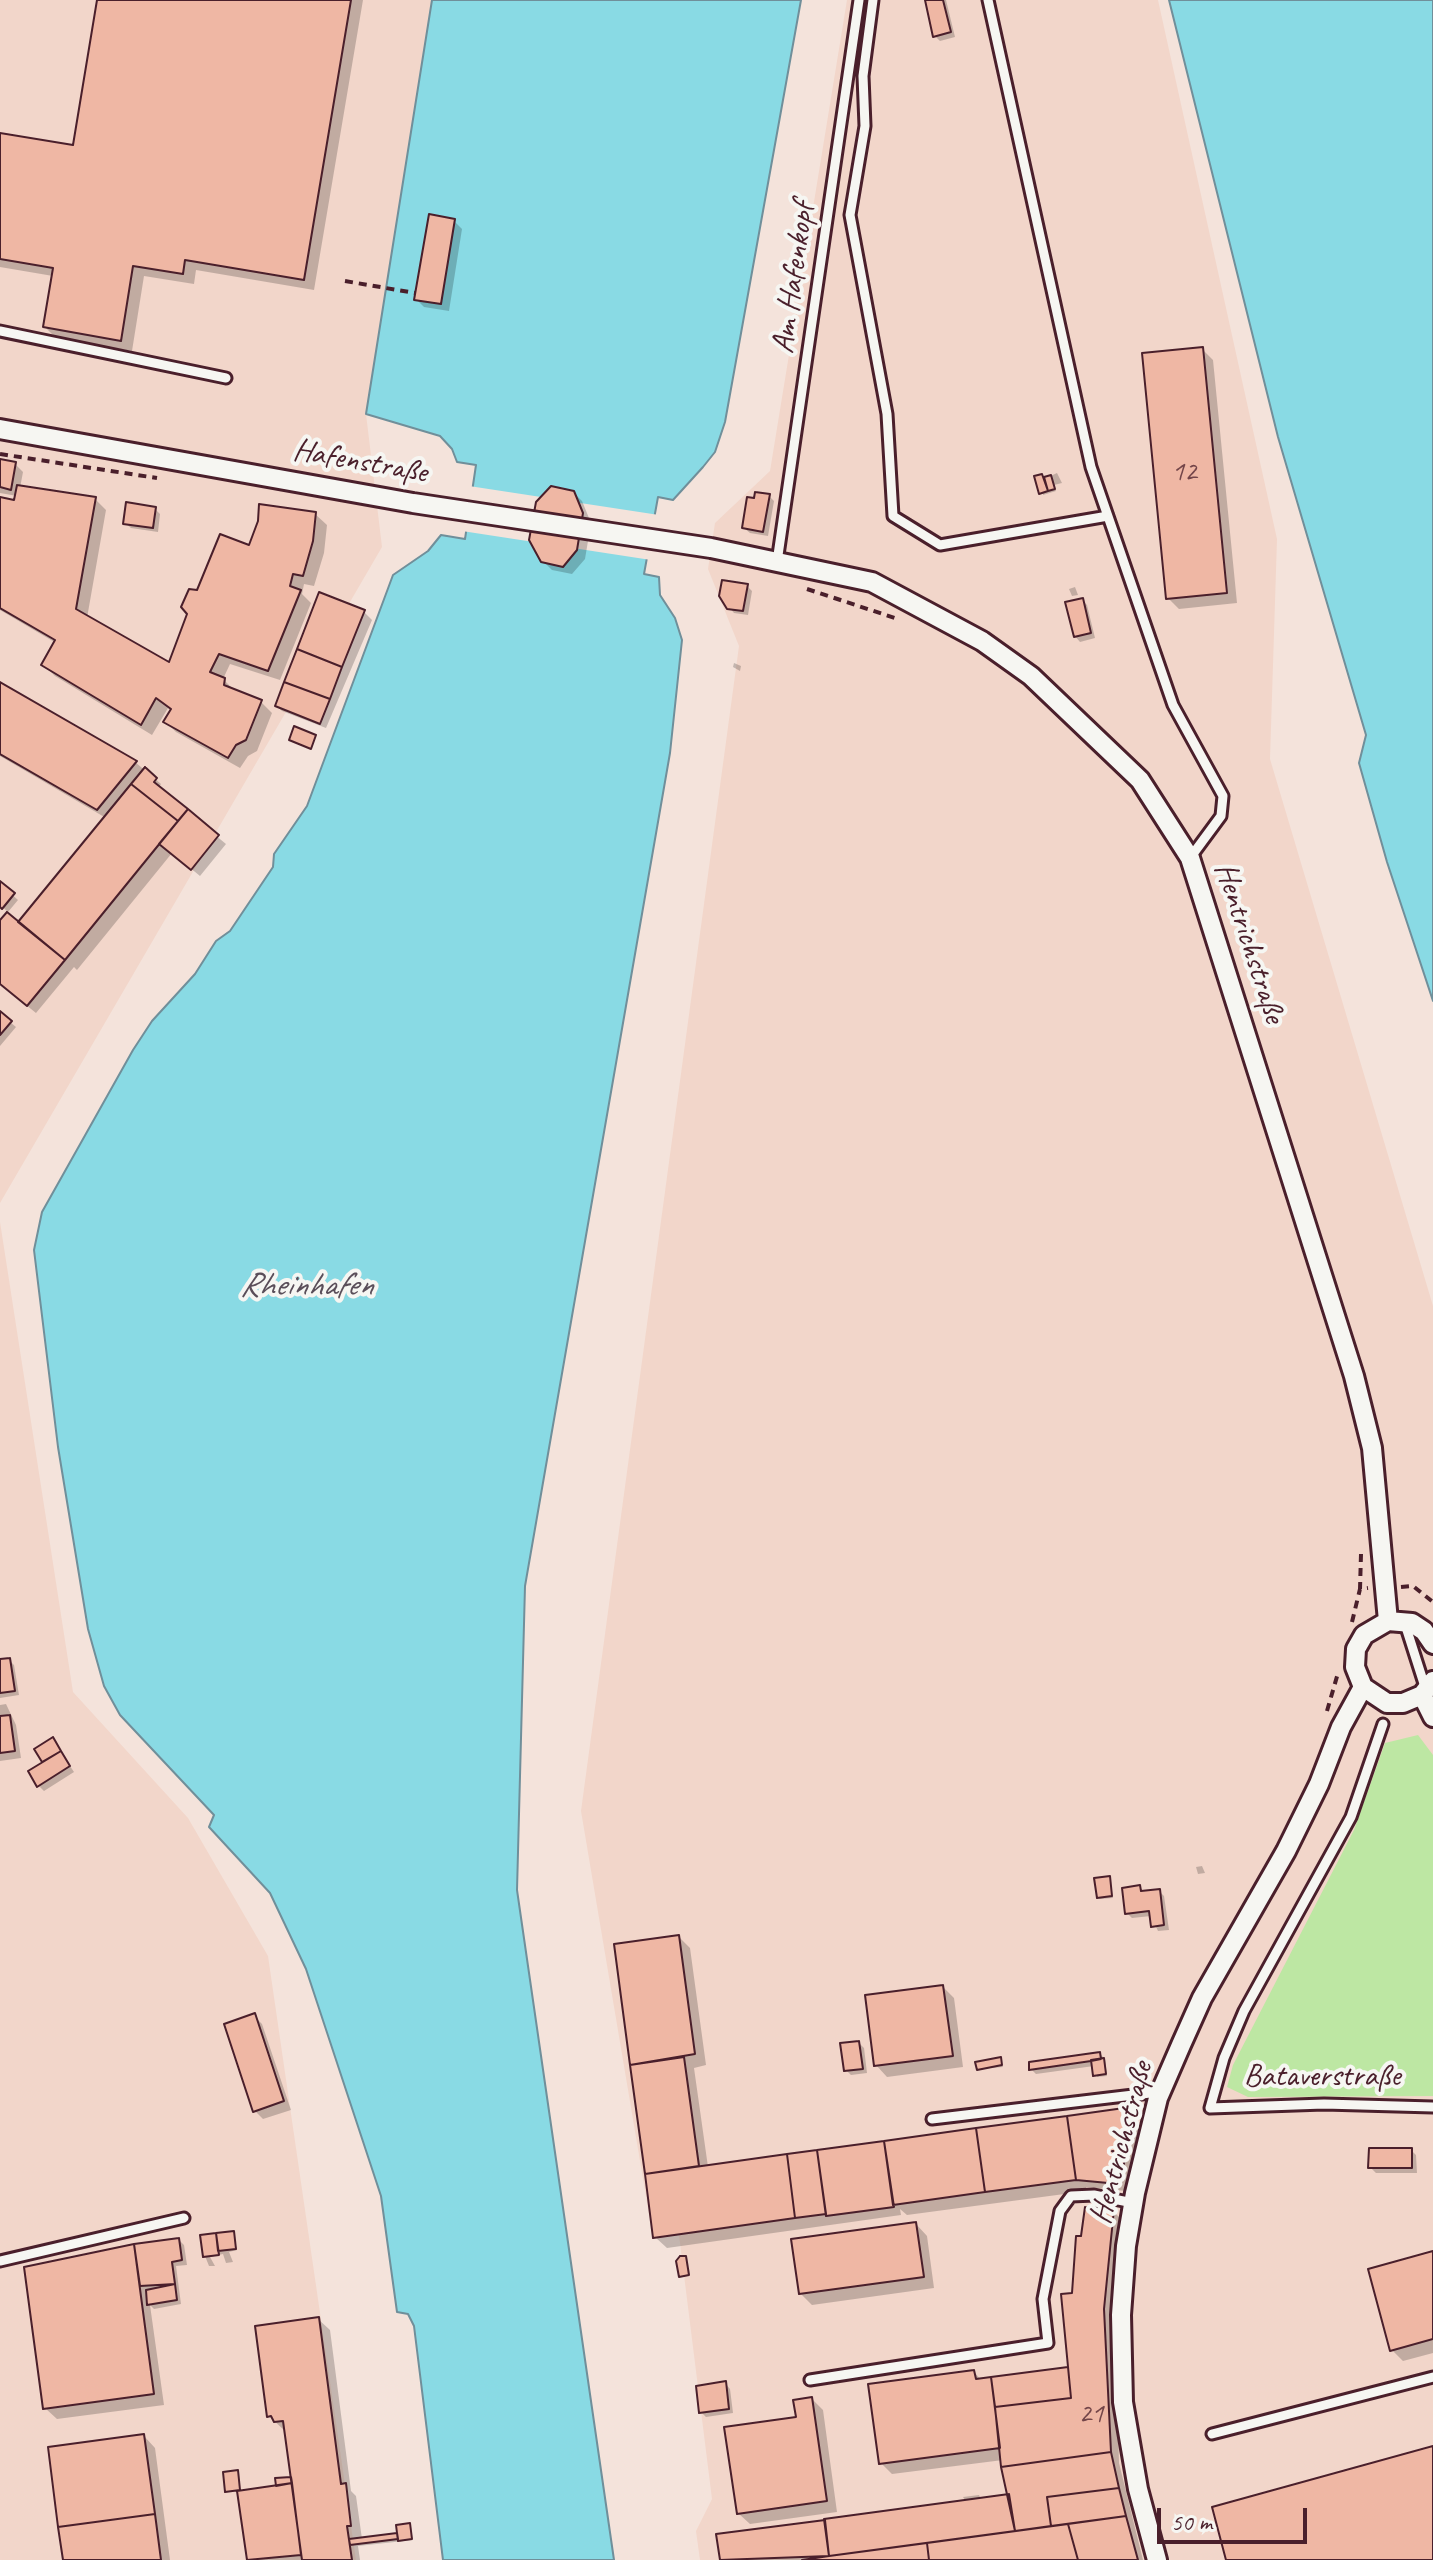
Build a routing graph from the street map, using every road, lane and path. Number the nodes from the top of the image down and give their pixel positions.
1 (859, 0) edge
2 (873, 0) edge
3 (988, 0) edge
4 (345, 281) dead end
5 (415, 293) dead end
6 (0, 331) edge
7 (226, 378) dead end
8 (0, 429) edge
9 (1108, 516) junction
10 (711, 548) joint
11 (777, 562) junction
12 (803, 588) dead end
13 (900, 620) dead end
14 (1190, 858) junction
15 (1362, 1548) dead end
16 (1385, 1588) junction
17 (1360, 1589) junction
18 (1433, 1602) edge
19 (1396, 1621) junction
20 (1350, 1629) dead end
21 (1433, 1644) edge
22 (1339, 1669) dead end
23 (1363, 1687) junction
24 (1427, 1689) edge
25 (1326, 1716) dead end
26 (1433, 1717) edge
27 (1383, 1724) dead end
28 (1158, 2098) junction
29 (1433, 2107) edge
30 (932, 2119) dead end
31 (1133, 2203) junction
32 (184, 2218) dead end
33 (0, 2261) edge
34 (1433, 2377) edge
35 (810, 2380) dead end
36 (1212, 2434) dead end
37 (1157, 2560) edge

1 - 11 lane, Am Hafenkopf
2 - 9 lane
3 - 9 lane
4 - 5 path
6 - 7 lane
8 - 10 street, Hafenstraße
9 - 14 lane
10 - 11 street, Hentrichstraße
11 - 14 street, Hentrichstraße
12 - 13 path
14 - 16 street, Hentrichstraße
15 - 17 path
16 - 17 path
16 - 18 path
16 - 19 street, Hentrichstraße
17 - 20 path
19 - 21 street
19 - 23 street
19 - 24 lane
22 - 25 path
23 - 24 street
23 - 28 street, Hentrichstraße
24 - 26 street
27 - 29 lane, Bataverstraße
28 - 30 lane
28 - 31 street, Hentrichstraße
31 - 35 lane
31 - 37 street, Hentrichstraße
32 - 33 lane
34 - 36 lane

